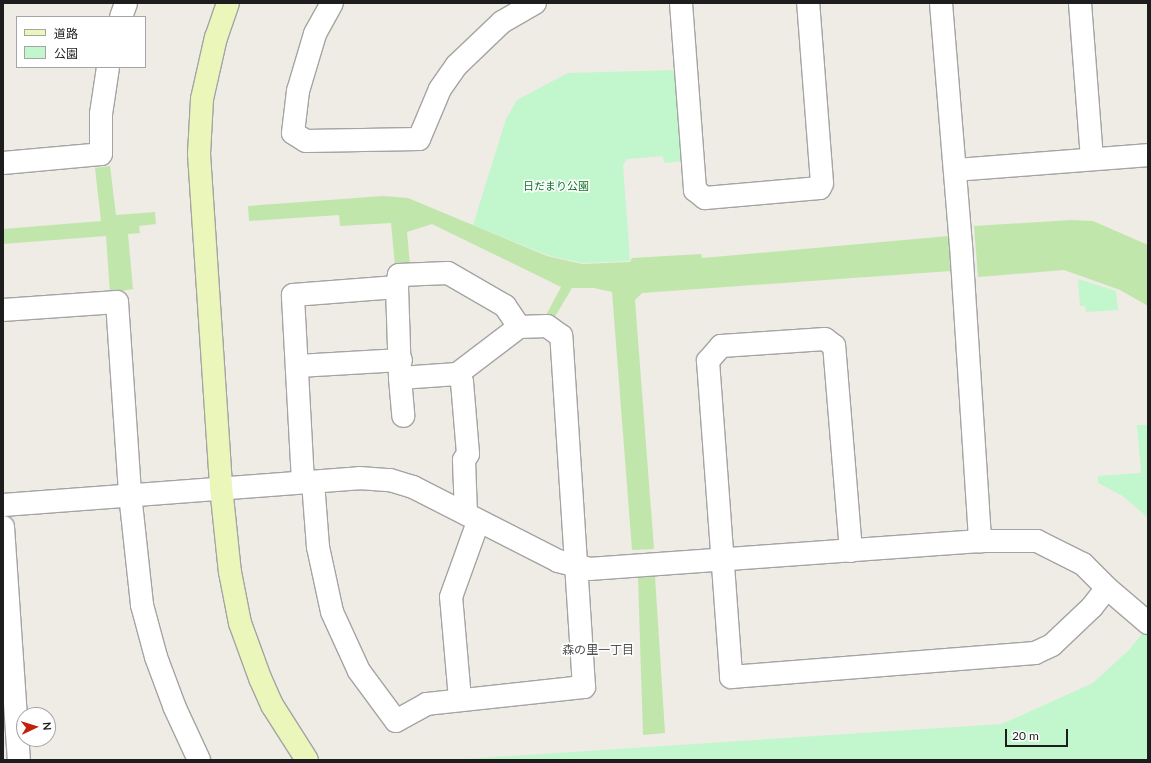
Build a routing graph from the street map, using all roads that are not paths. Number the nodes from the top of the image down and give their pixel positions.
1 (126, 3) edge
2 (228, 3) edge
3 (332, 3) edge
4 (535, 3) edge
5 (681, 3) edge
6 (808, 3) edge
7 (941, 3) edge
8 (1080, 3) edge
9 (121, 16) edge
10 (108, 68) edge
11 (1148, 155) edge
12 (1092, 158) junction
13 (3, 163) edge
14 (955, 170) junction
15 (397, 287) junction
16 (3, 310) edge
17 (518, 327) junction
18 (298, 366) junction
19 (401, 369) junction
20 (457, 374) junction
21 (403, 416) dead end
22 (308, 482) junction
23 (221, 487) junction
24 (130, 494) junction
25 (3, 505) edge
26 (472, 518) junction
27 (3, 527) edge
28 (980, 541) junction
29 (851, 551) junction
30 (722, 561) junction
31 (578, 565) junction
32 (1107, 588) junction
33 (1148, 623) edge
34 (460, 699) junction
35 (19, 760) edge
36 (200, 760) edge
37 (307, 760) edge

1 - 9 street
2 - 23 street
3 - 4 street
5 - 6 street
7 - 14 street
8 - 12 street
10 - 13 street
11 - 12 street
12 - 14 street
14 - 28 street
15 - 17 street
15 - 18 street
15 - 19 street
16 - 24 street
17 - 20 street
17 - 31 street
18 - 19 street
18 - 22 street
19 - 20 street
19 - 21 street
20 - 26 street
22 - 23 street
22 - 26 street
22 - 34 street
23 - 24 street
23 - 37 street
24 - 25 street
24 - 36 street
26 - 31 street
26 - 34 street
27 - 35 street
28 - 29 street
28 - 32 street
29 - 30 street
29 - 30 street
30 - 31 street
30 - 32 street
31 - 34 street
32 - 33 street

